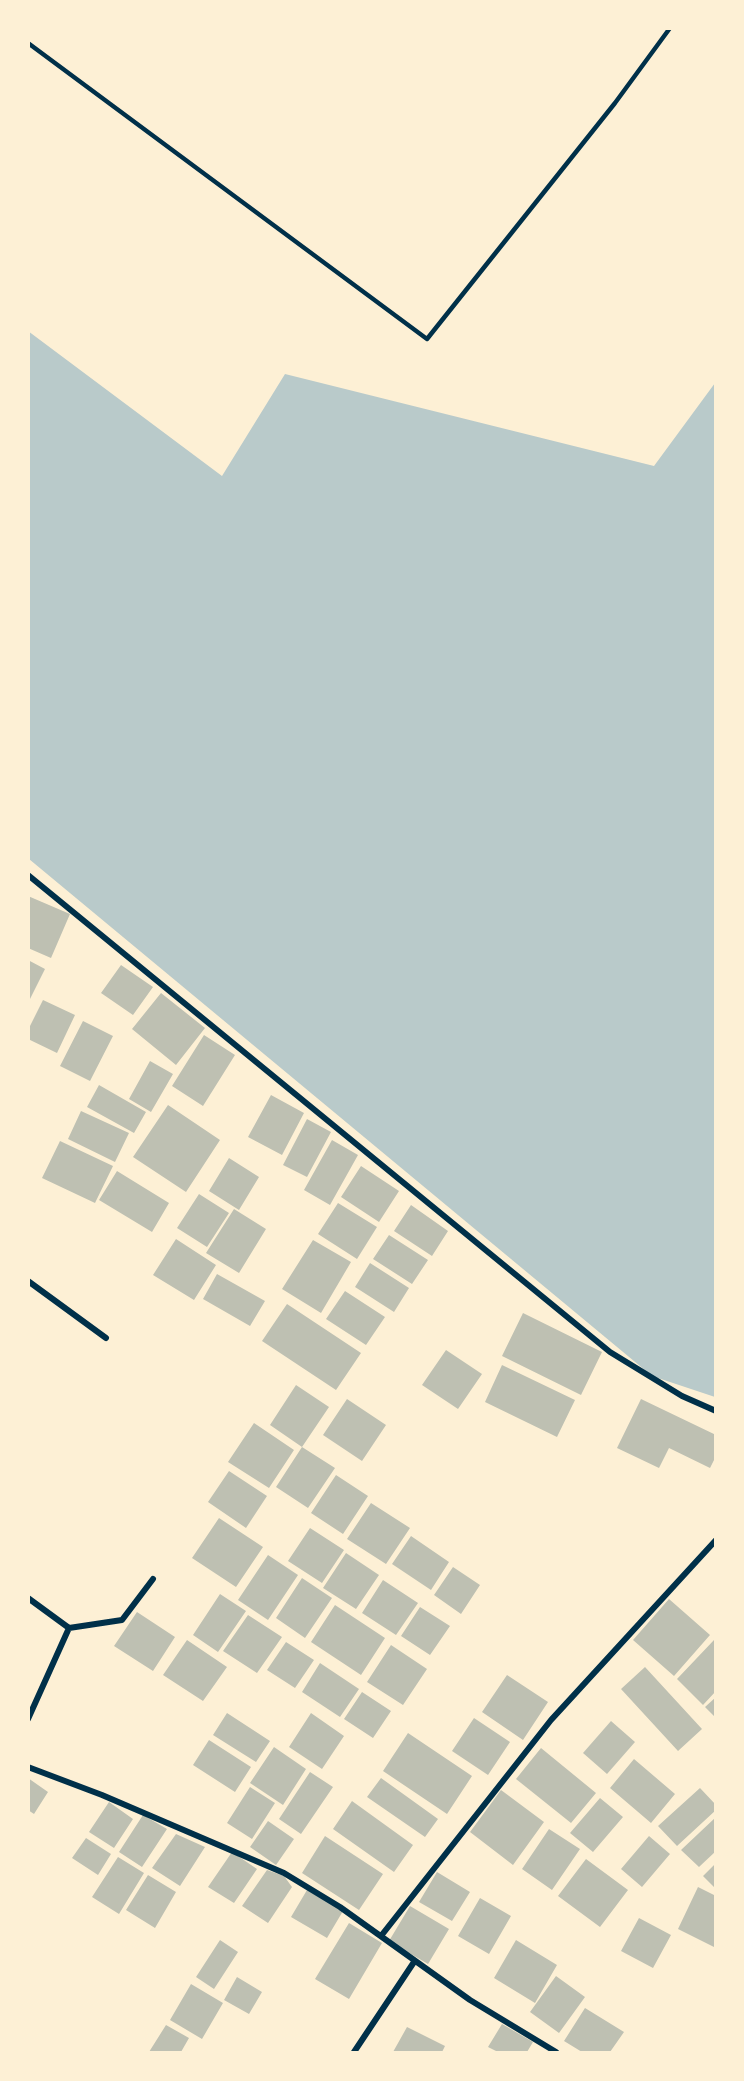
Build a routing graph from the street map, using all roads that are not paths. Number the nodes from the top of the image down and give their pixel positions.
1 (670, 28) edge
2 (28, 43) edge
3 (28, 874) edge
4 (28, 1281) edge
5 (106, 1338) dead end
6 (716, 1411) edge
7 (716, 1540) edge
8 (153, 1579) dead end
9 (28, 1598) edge
10 (69, 1628) junction
11 (28, 1719) edge
12 (28, 1767) edge
13 (381, 1936) junction
14 (414, 1962) junction
15 (354, 2052) edge
16 (556, 2052) edge

1 - 2 lane
3 - 6 street
4 - 5 street
7 - 13 street
8 - 10 street
9 - 10 street
10 - 11 street
12 - 13 street
13 - 14 street
14 - 15 street
14 - 16 street

